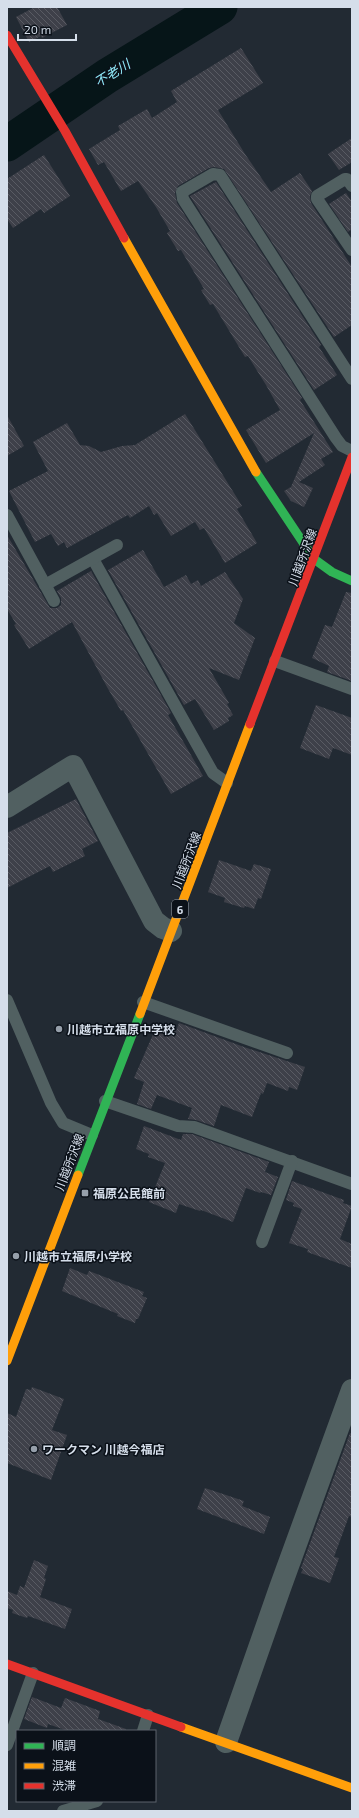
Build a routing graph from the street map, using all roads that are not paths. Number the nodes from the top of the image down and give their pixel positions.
1 (7, 35) edge
2 (352, 186) edge
3 (352, 250) edge
4 (352, 379) edge
5 (352, 451) edge
6 (352, 457) edge
7 (7, 515) edge
8 (117, 545) dead end
9 (92, 559) junction
10 (314, 559) junction
11 (352, 581) edge
12 (45, 585) junction
13 (54, 601) dead end
14 (275, 661) junction
15 (352, 689) edge
16 (228, 783) junction
17 (7, 807) edge
18 (171, 931) junction
19 (7, 1000) edge
20 (143, 1002) junction
21 (287, 1053) dead end
22 (105, 1101) junction
23 (92, 1135) junction
24 (292, 1161) junction
25 (352, 1184) edge
26 (262, 1242) dead end
27 (7, 1360) edge
28 (352, 1390) edge
29 (7, 1664) edge
30 (33, 1673) junction
31 (148, 1715) junction
32 (143, 1730) edge
33 (226, 1742) junction
34 (7, 1744) edge
35 (352, 1788) edge
36 (93, 1802) edge
37 (63, 1811) edge

1 - 10 street
2 - 3 lane
4 - 5 lane
6 - 10 street, 川越所沢線 / 6
7 - 12 lane
8 - 9 lane
9 - 12 lane
9 - 16 lane
10 - 11 street
10 - 14 street, 川越所沢線 / 6
12 - 13 lane
14 - 15 lane
14 - 16 street, 川越所沢線 / 6
16 - 18 street, 川越所沢線 / 6
17 - 18 street
18 - 20 street, 川越所沢線 / 6
19 - 23 lane
20 - 21 lane
20 - 22 street, 川越所沢線 / 6
22 - 23 street, 川越所沢線 / 6
22 - 24 lane
23 - 27 street, 川越所沢線 / 6
24 - 25 lane
24 - 26 lane
28 - 33 street
29 - 30 street
30 - 31 street
30 - 34 lane
31 - 32 lane
31 - 33 street
33 - 35 street
36 - 37 lane

